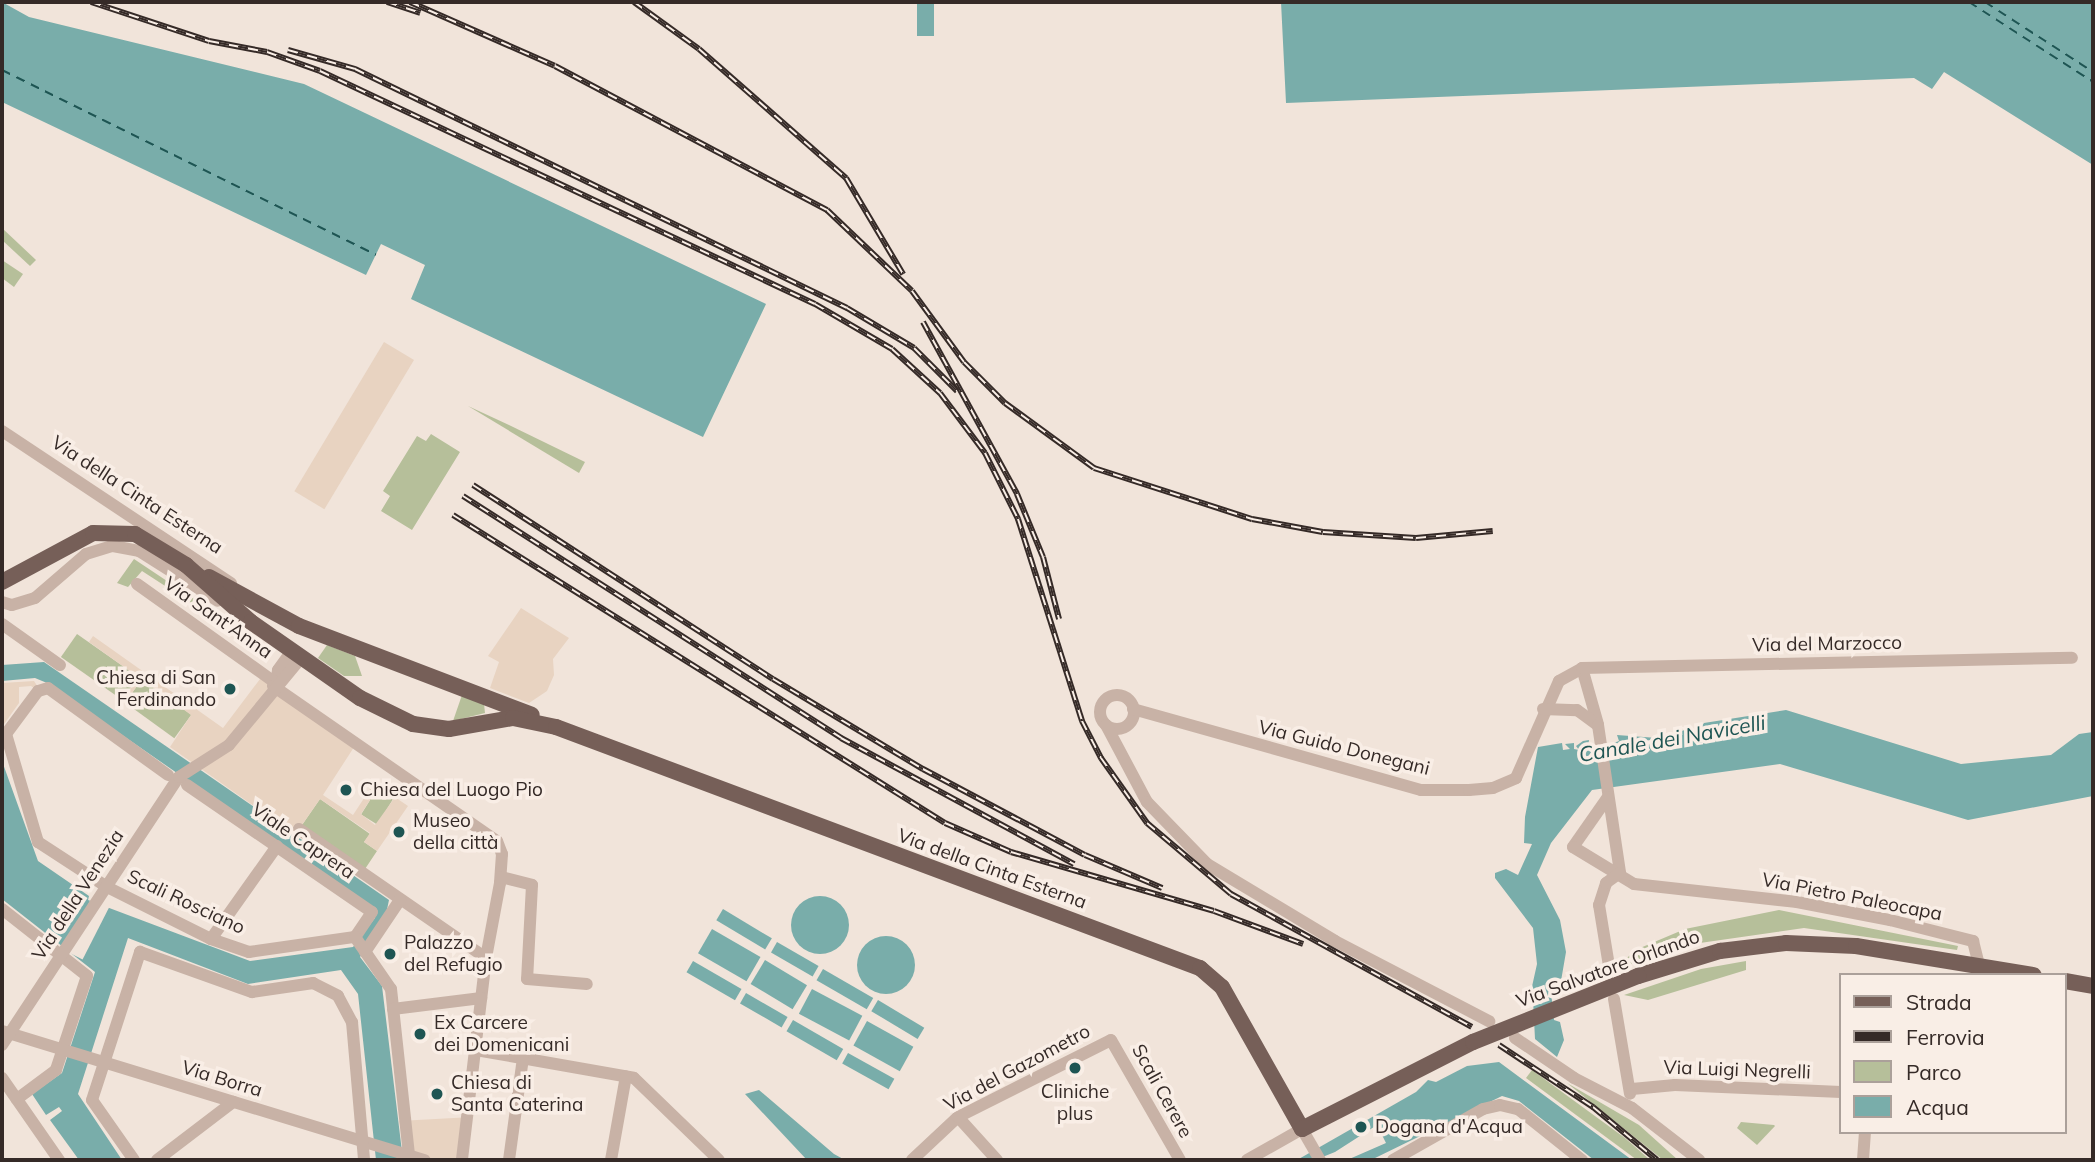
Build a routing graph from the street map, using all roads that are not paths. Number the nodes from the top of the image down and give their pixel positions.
1 (2, 431) edge
2 (186, 565) junction
3 (2, 582) edge
4 (138, 584) dead end
5 (248, 595) junction
6 (2, 602) edge
7 (251, 622) junction
8 (2, 624) edge
9 (297, 654) junction
10 (2072, 658) dead end
11 (60, 665) dead end
12 (1581, 668) junction
13 (275, 684) junction
14 (38, 691) joint
15 (489, 698) junction
16 (1133, 709) junction
17 (1544, 709) junction
18 (486, 723) junction
19 (1106, 725) junction
20 (1598, 725) junction
21 (1126, 726) junction
22 (556, 727) junction
23 (1123, 761) junction
24 (178, 779) junction
25 (1608, 797) junction
26 (299, 829) dead end
27 (277, 846) junction
28 (1620, 873) junction
29 (501, 877) junction
30 (107, 887) junction
31 (400, 900) junction
32 (2, 909) edge
33 (355, 937) junction
34 (211, 939) junction
35 (365, 952) junction
36 (63, 954) junction
37 (486, 958) junction
38 (1979, 964) junction
39 (1610, 972) dead end
40 (2024, 973) edge
41 (2067, 981) edge
42 (587, 984) dead end
43 (2093, 986) edge
44 (481, 998) junction
45 (1615, 999) dead end
46 (393, 1009) junction
47 (1489, 1021) dead end
48 (4, 1036) edge
49 (1515, 1038) dead end
50 (1111, 1040) joint
51 (476, 1050) junction
52 (64, 1052) junction
53 (523, 1058) junction
54 (98, 1062) junction
55 (626, 1076) junction
56 (2, 1077) edge
57 (1632, 1089) junction
58 (1840, 1092) edge
59 (17, 1099) junction
60 (233, 1102) junction
61 (1627, 1104) junction
62 (958, 1117) junction
63 (1302, 1129) junction
64 (1865, 1134) edge
65 (368, 1143) junction
66 (407, 1156) edge
67 (717, 1159) edge
68 (911, 1159) edge
69 (57, 1160) edge
70 (134, 1160) edge
71 (157, 1160) edge
72 (355, 1160) edge
73 (364, 1160) edge
74 (425, 1160) edge
75 (462, 1160) edge
76 (509, 1160) edge
77 (611, 1160) edge
78 (997, 1160) edge
79 (1180, 1160) edge
80 (1247, 1160) edge
81 (1320, 1160) edge
82 (1393, 1160) edge
83 (1582, 1160) edge
84 (1699, 1160) edge
85 (1863, 1160) edge

1 - 5 street, Via della Cinta Esterna
2 - 3 main road, Via della Cinta Esterna
2 - 5 main road, Via della Cinta Esterna
2 - 7 main road, Via della Cinta Esterna
4 - 13 street, Via Sant'Anna
5 - 15 main road, Via della Cinta Esterna
6 - 7 street, Via della Cinta Esterna
7 - 9 main road, Via della Cinta Esterna
8 - 11 street
9 - 13 street
9 - 18 main road, Via della Cinta Esterna
10 - 12 street, Via del Marzocco
12 - 17 street
12 - 20 street
13 - 24 street
13 - 29 street, Via Sant'Anna
14 - 24 street, Viale Caprera
14 - 30 street, Scali Rosciano
15 - 18 street
15 - 22 main road, Via della Cinta Esterna
16 - 17 street, Via Guido Donegani
16 - 19 street
16 - 21 street
17 - 20 street
18 - 22 main road, Via della Cinta Esterna
19 - 21 street
19 - 23 street
20 - 25 street
21 - 23 street
22 - 63 main road, Via della Cinta Esterna
23 - 47 street
24 - 27 street, Viale Caprera
24 - 30 street, Via della Venezia
25 - 28 street
25 - 28 street
26 - 31 street, Viale Caprera
27 - 33 street, Viale Caprera
27 - 34 street
28 - 38 street, Via Pietro Paleocapa
28 - 39 street
29 - 37 street
29 - 42 street
30 - 34 street, Scali Rosciano
30 - 36 street, Via della Venezia
31 - 35 street
31 - 37 street, Viale Caprera
32 - 36 street
33 - 34 street, Scali Rosciano
33 - 35 street
35 - 46 street
36 - 48 street, Via della Venezia
36 - 52 street
37 - 44 street
38 - 40 main road, Via Salvatore Orlando
38 - 63 main road, Via Salvatore Orlando, bridge
41 - 43 main road
44 - 46 street
44 - 51 street
45 - 57 street
46 - 66 street
48 - 52 street, Via Borra
49 - 61 street
50 - 62 street, Via del Gazometro
50 - 79 street, Scali Cerere
51 - 53 street
51 - 75 street
52 - 54 street, Via Borra
52 - 59 street
53 - 55 street
53 - 76 street
54 - 60 street, Via Borra
54 - 65 street
54 - 70 street
55 - 67 street
55 - 77 street
56 - 59 street
57 - 58 street, Via Luigi Negrelli
57 - 61 street
59 - 69 street
60 - 65 street, Via Borra
60 - 71 street
61 - 84 street
62 - 68 street, Via del Gazometro
62 - 78 street
63 - 80 street
63 - 81 street, Via della Cinta Esterna
64 - 85 street
65 - 66 street, Via Borra
65 - 72 street
65 - 73 street
66 - 74 street, Via Borra
82 - 83 street

